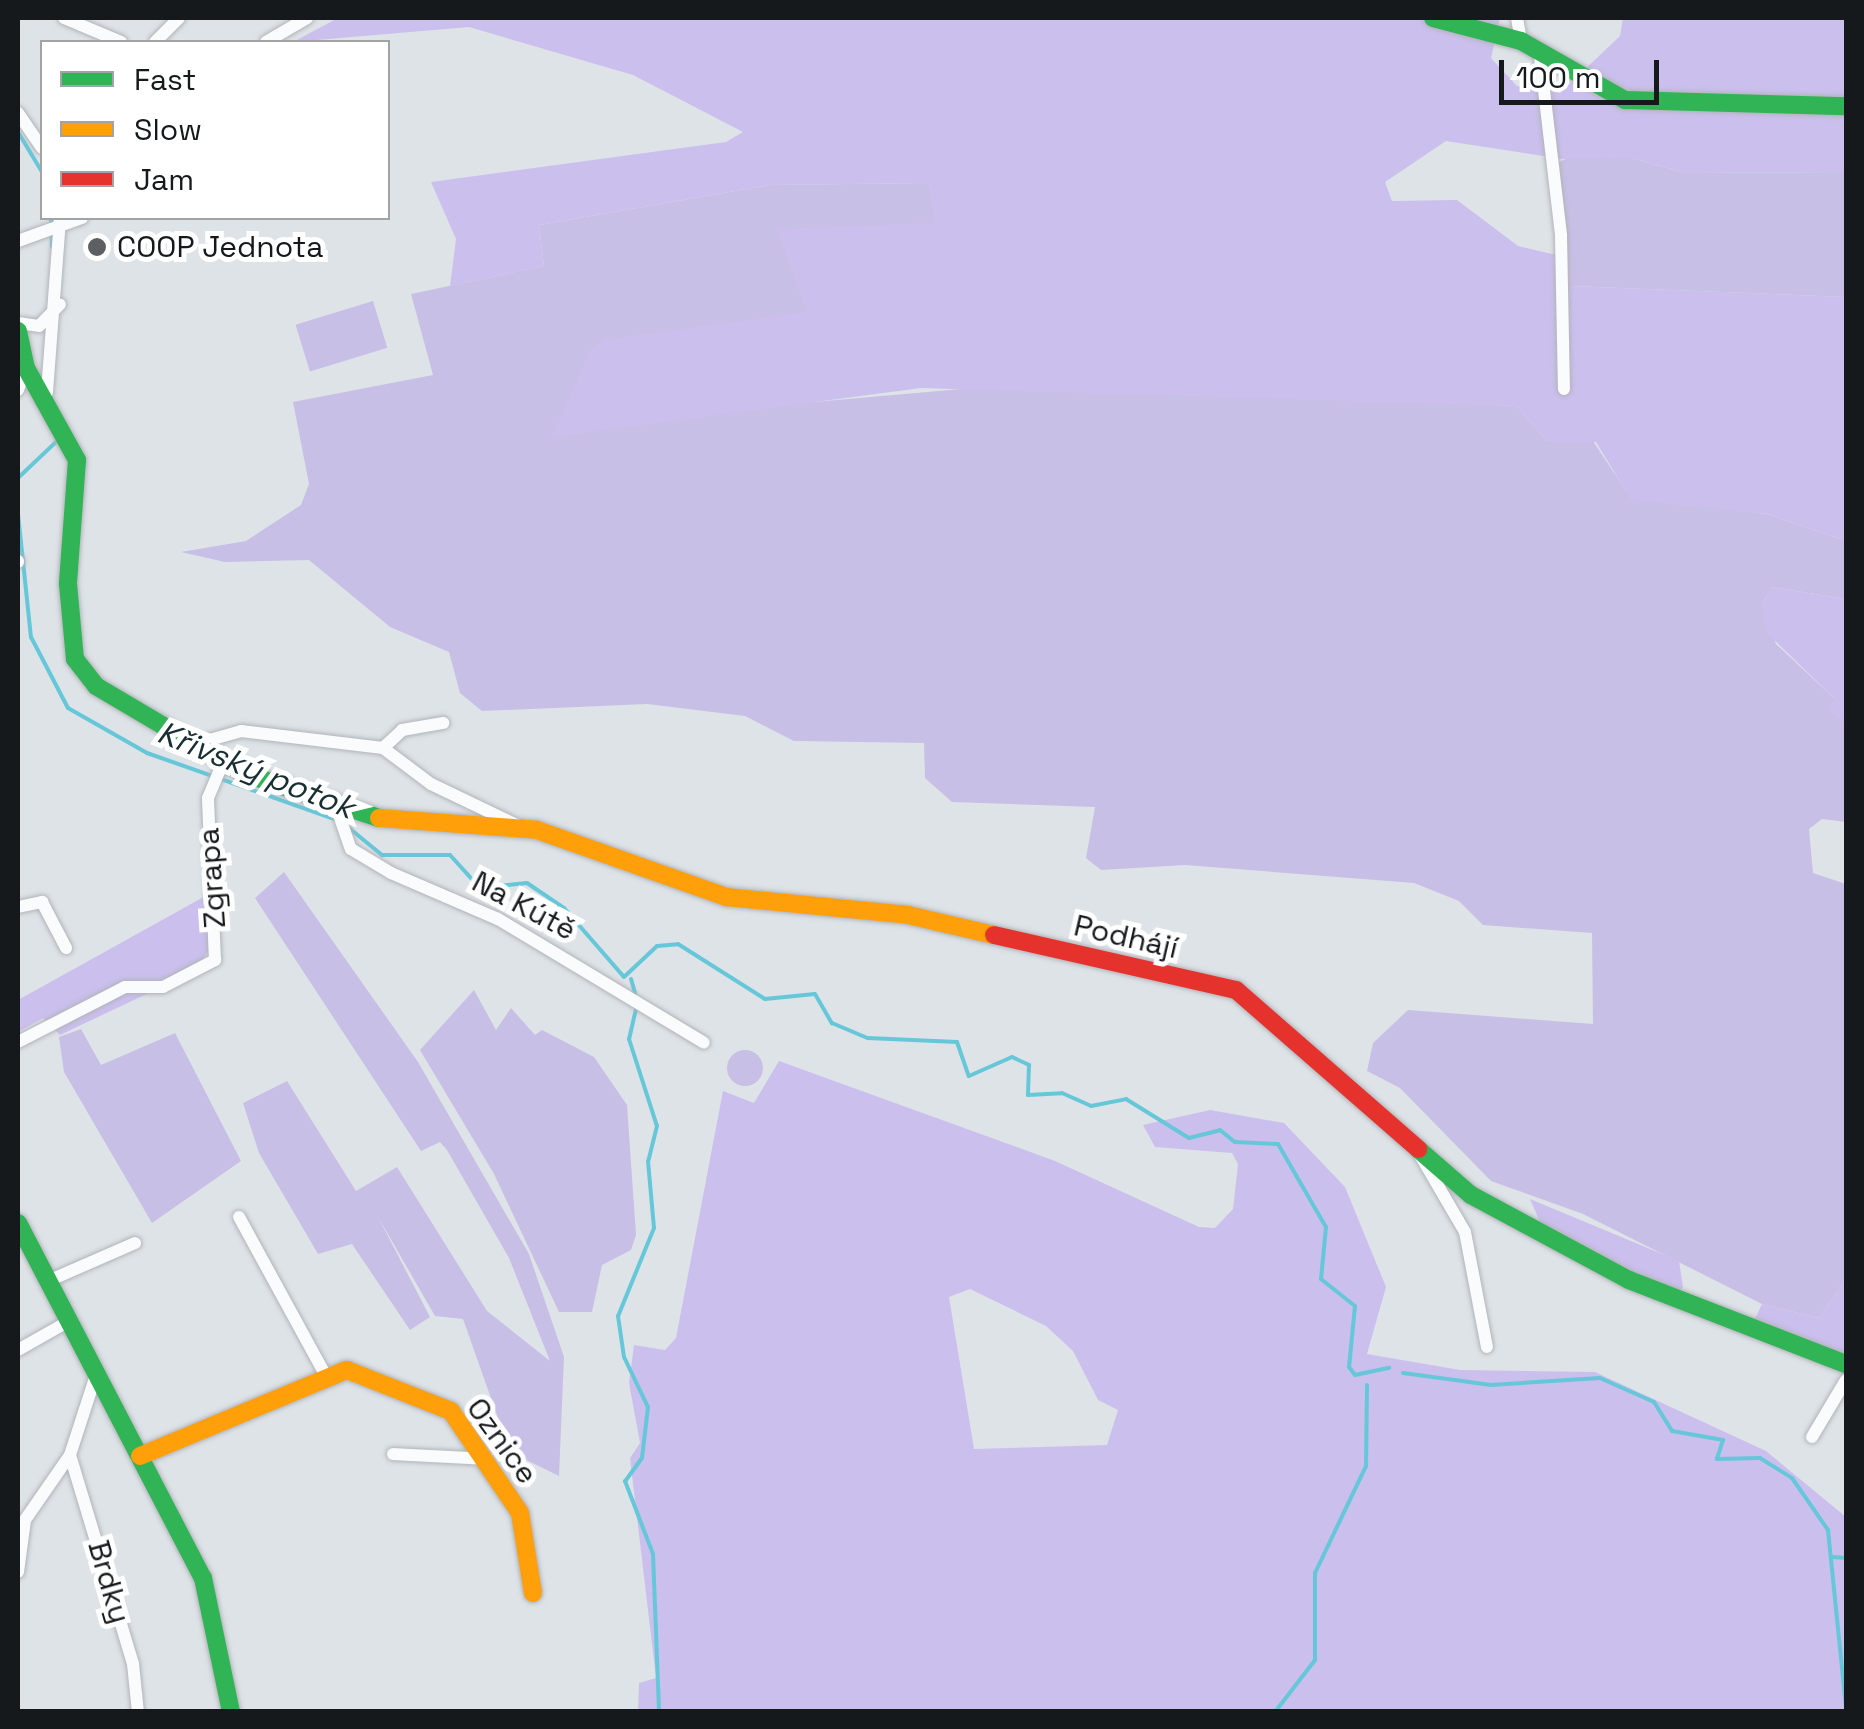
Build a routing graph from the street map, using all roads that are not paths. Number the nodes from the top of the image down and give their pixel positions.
1 (64, 18) edge
2 (179, 18) edge
3 (307, 18) edge
4 (1433, 18) edge
5 (1516, 18) edge
6 (115, 40) edge
7 (157, 40) edge
8 (269, 40) edge
9 (1522, 41) junction
10 (1540, 56) junction
11 (1846, 106) edge
12 (18, 113) edge
13 (40, 145) edge
14 (57, 224) edge
15 (18, 241) edge
16 (60, 304) junction
17 (18, 323) edge
18 (18, 331) edge
19 (26, 368) junction
20 (1564, 389) dead end
21 (18, 390) edge
22 (48, 392) junction
23 (443, 723) dead end
24 (199, 743) junction
25 (384, 748) junction
26 (218, 771) junction
27 (339, 817) junction
28 (525, 829) junction
29 (18, 908) edge
30 (66, 948) dead end
31 (18, 1042) edge
32 (704, 1043) dead end
33 (1420, 1154) junction
34 (239, 1217) dead end
35 (18, 1223) edge
36 (135, 1243) dead end
37 (48, 1281) junction
38 (69, 1322) junction
39 (1487, 1346) dead end
40 (18, 1350) edge
41 (1846, 1364) edge
42 (96, 1375) junction
43 (326, 1376) junction
44 (1846, 1380) edge
45 (1812, 1437) dead end
46 (393, 1454) dead end
47 (70, 1455) junction
48 (140, 1456) junction
49 (487, 1459) junction
50 (18, 1547) edge
51 (18, 1572) edge
52 (533, 1594) dead end
53 (138, 1712) edge
54 (231, 1712) edge

1 - 6 street
2 - 7 street
3 - 8 street
4 - 9 street
5 - 9 street
9 - 10 street
10 - 11 street
10 - 20 street
12 - 13 street
14 - 15 street
14 - 16 street
16 - 17 street
16 - 22 street
18 - 19 street
19 - 21 street
19 - 22 street, Podhájí
22 - 24 street, Podhájí
23 - 25 street
24 - 25 street
24 - 26 street, Podhájí
25 - 28 street
26 - 27 street, Podhájí
26 - 31 street, Zgrapa
27 - 28 street, Podhájí
27 - 32 street, Na Kútě
28 - 33 street, Podhájí
29 - 30 street
33 - 39 street
33 - 41 street, Podhájí
34 - 43 street
35 - 37 street
36 - 37 street
37 - 38 street
38 - 40 street
38 - 42 street
42 - 47 street
42 - 48 street
43 - 48 street, Oznice
43 - 49 street, Oznice
44 - 45 street
46 - 49 street
47 - 50 street
47 - 53 street, Brdky
48 - 54 street
49 - 52 street, Oznice
50 - 51 street

